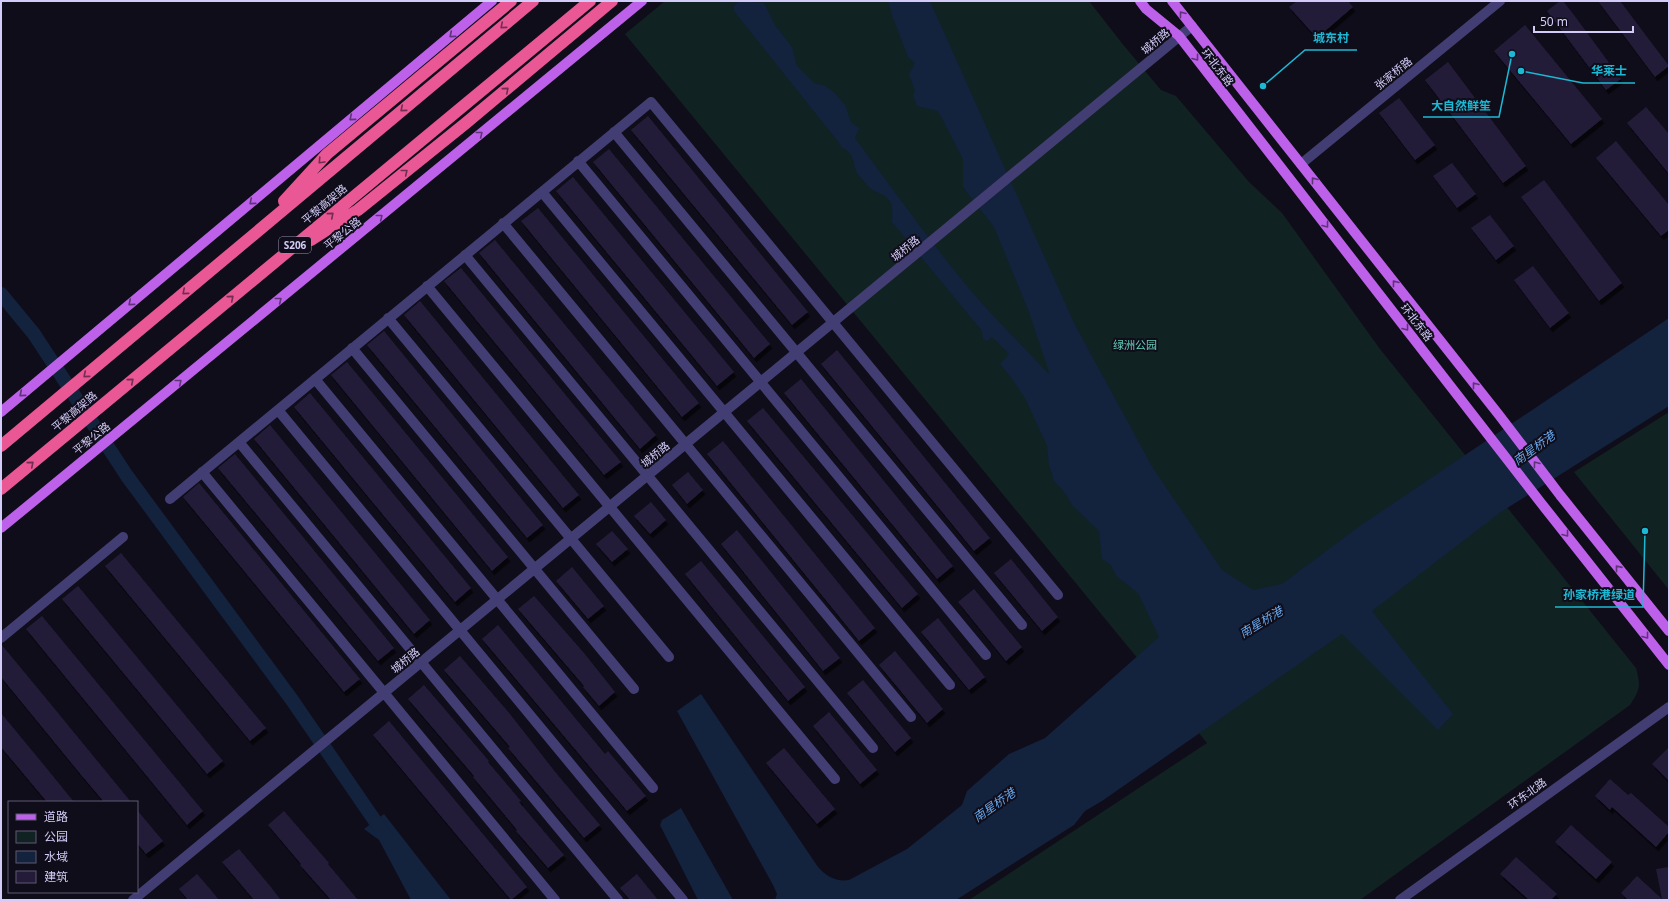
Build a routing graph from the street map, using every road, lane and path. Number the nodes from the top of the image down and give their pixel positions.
1 (492, 1) edge
2 (511, 1) edge
3 (533, 1) edge
4 (590, 1) edge
5 (612, 1) edge
6 (642, 1) edge
7 (1140, 1) edge
8 (1172, 1) edge
9 (1500, 1) edge
10 (1192, 26) junction
11 (1179, 36) junction
12 (614, 132) junction
13 (578, 161) junction
14 (1301, 164) junction
15 (542, 192) junction
16 (503, 224) junction
17 (247, 240) junction
18 (465, 255) junction
19 (270, 266) junction
20 (427, 286) junction
21 (388, 318) junction
22 (833, 323) junction
23 (352, 348) junction
24 (797, 353) junction
25 (315, 379) junction
26 (761, 382) junction
27 (278, 410) junction
28 (1, 412) edge
29 (724, 412) junction
30 (239, 442) junction
31 (686, 444) junction
32 (1, 446) edge
33 (202, 472) junction
34 (648, 476) junction
35 (1, 489) edge
36 (170, 499) dead end
37 (610, 507) junction
38 (1, 528) edge
39 (123, 537) dead end
40 (571, 539) junction
41 (535, 569) junction
42 (1058, 595) dead end
43 (498, 600) junction
44 (1022, 625) dead end
45 (460, 630) junction
46 (1669, 631) edge
47 (1, 638) edge
48 (986, 655) dead end
49 (669, 657) dead end
50 (422, 662) junction
51 (1669, 665) edge
52 (950, 685) dead end
53 (634, 689) dead end
54 (384, 693) junction
55 (1669, 707) edge
56 (911, 717) dead end
57 (873, 748) dead end
58 (835, 779) dead end
59 (653, 788) dead end
60 (134, 900) edge
61 (555, 900) edge
62 (618, 900) edge
63 (683, 900) edge
64 (1400, 900) edge

1 -> 28 main road
2 -> 17 highway
3 -> 17 highway, 平黎高架路
19 -> 4 highway, 平黎高架路 / S206
19 -> 5 highway
38 -> 6 main road, 平黎公路
7 - 11 main road, 环北东路
10 -> 8 main road, 环北东路
9 - 14 street, 张家桥路
10 - 11 street, 城桥路
10 - 14 main road, 环北东路
11 - 22 street, 城桥路
11 -> 51 main road, 环北东路
12 - 13 street
12 - 22 street
12 - 24 street
13 - 15 street
13 - 26 street
46 -> 14 main road, 环北东路
15 - 16 street
15 - 29 street
16 - 18 street
16 - 31 street
17 -> 32 highway, 平黎高架路
18 - 20 street
18 - 34 street
35 -> 19 highway, 平黎高架路 / S206
20 - 21 street
20 - 37 street
21 - 23 street
21 - 40 street
22 - 24 street, 城桥路
22 - 42 street
23 - 25 street
23 - 41 street
24 - 26 street, 城桥路
24 - 44 street
25 - 27 street
25 - 43 street
26 - 29 street, 城桥路
26 - 48 street
27 - 30 street
27 - 45 street
29 - 31 street, 城桥路
29 - 52 street
30 - 33 street
30 - 50 street
31 - 34 street, 城桥路
31 - 56 street
33 - 36 street
33 - 54 street
34 - 37 street, 城桥路
34 - 57 street
37 - 40 street, 城桥路
37 - 58 street
39 - 47 street
40 - 41 street, 城桥路
40 - 49 street
41 - 43 street, 城桥路
41 - 53 street
43 - 45 street, 城桥路
43 - 59 street
45 - 50 street, 城桥路
45 - 63 street
50 - 54 street, 城桥路
50 - 62 street
54 - 60 street, 城桥路
54 - 61 street
55 - 64 street, 环东北路

